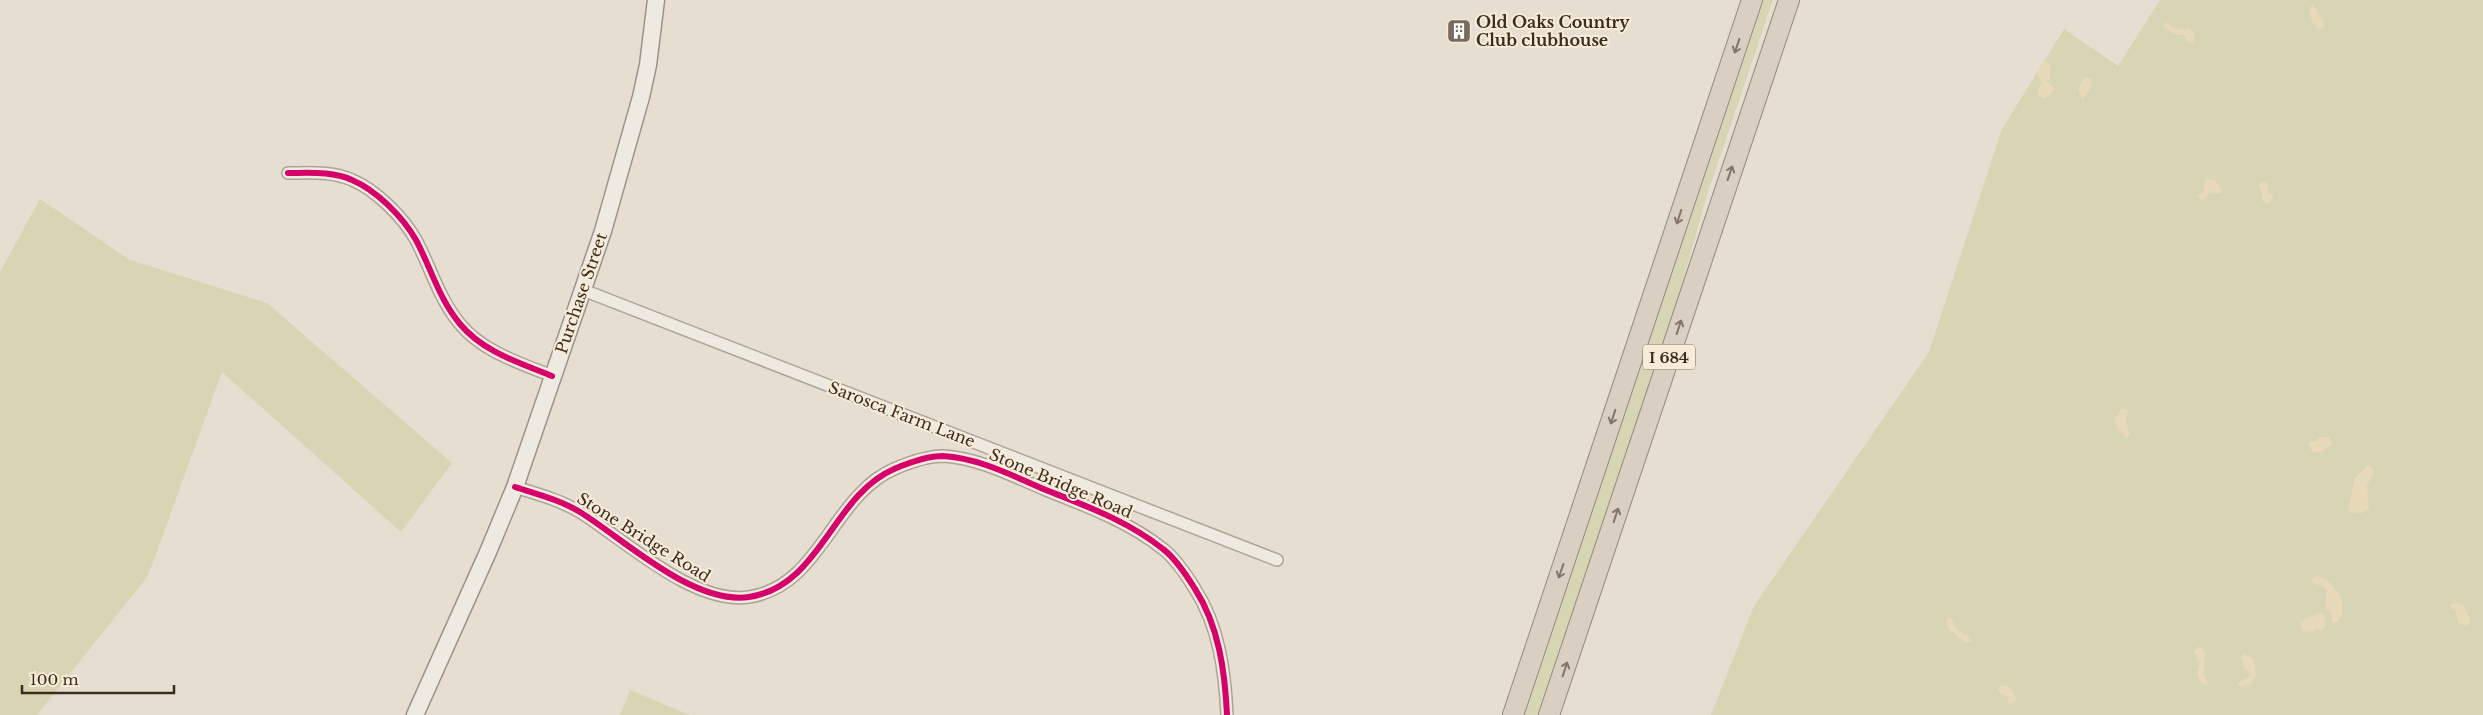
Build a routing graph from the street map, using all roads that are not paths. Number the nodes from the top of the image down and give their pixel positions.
1 (656, 0) edge
2 (1752, 0) edge
3 (1789, 0) edge
4 (288, 173) dead end
5 (583, 290) junction
6 (552, 376) junction
7 (514, 487) junction
8 (1277, 560) dead end
9 (415, 715) edge
10 (1227, 715) edge
11 (1513, 715) edge
12 (1549, 715) edge

1 - 5 main road, Purchase Street
2 -> 11 highway, I 684
12 -> 3 highway, I 684
4 - 6 street
5 - 6 main road, Purchase Street
5 - 8 street, Sarosca Farm Lane
6 - 7 main road, Purchase Street
7 - 9 main road, Purchase Street
7 - 10 street, Stone Bridge Road

